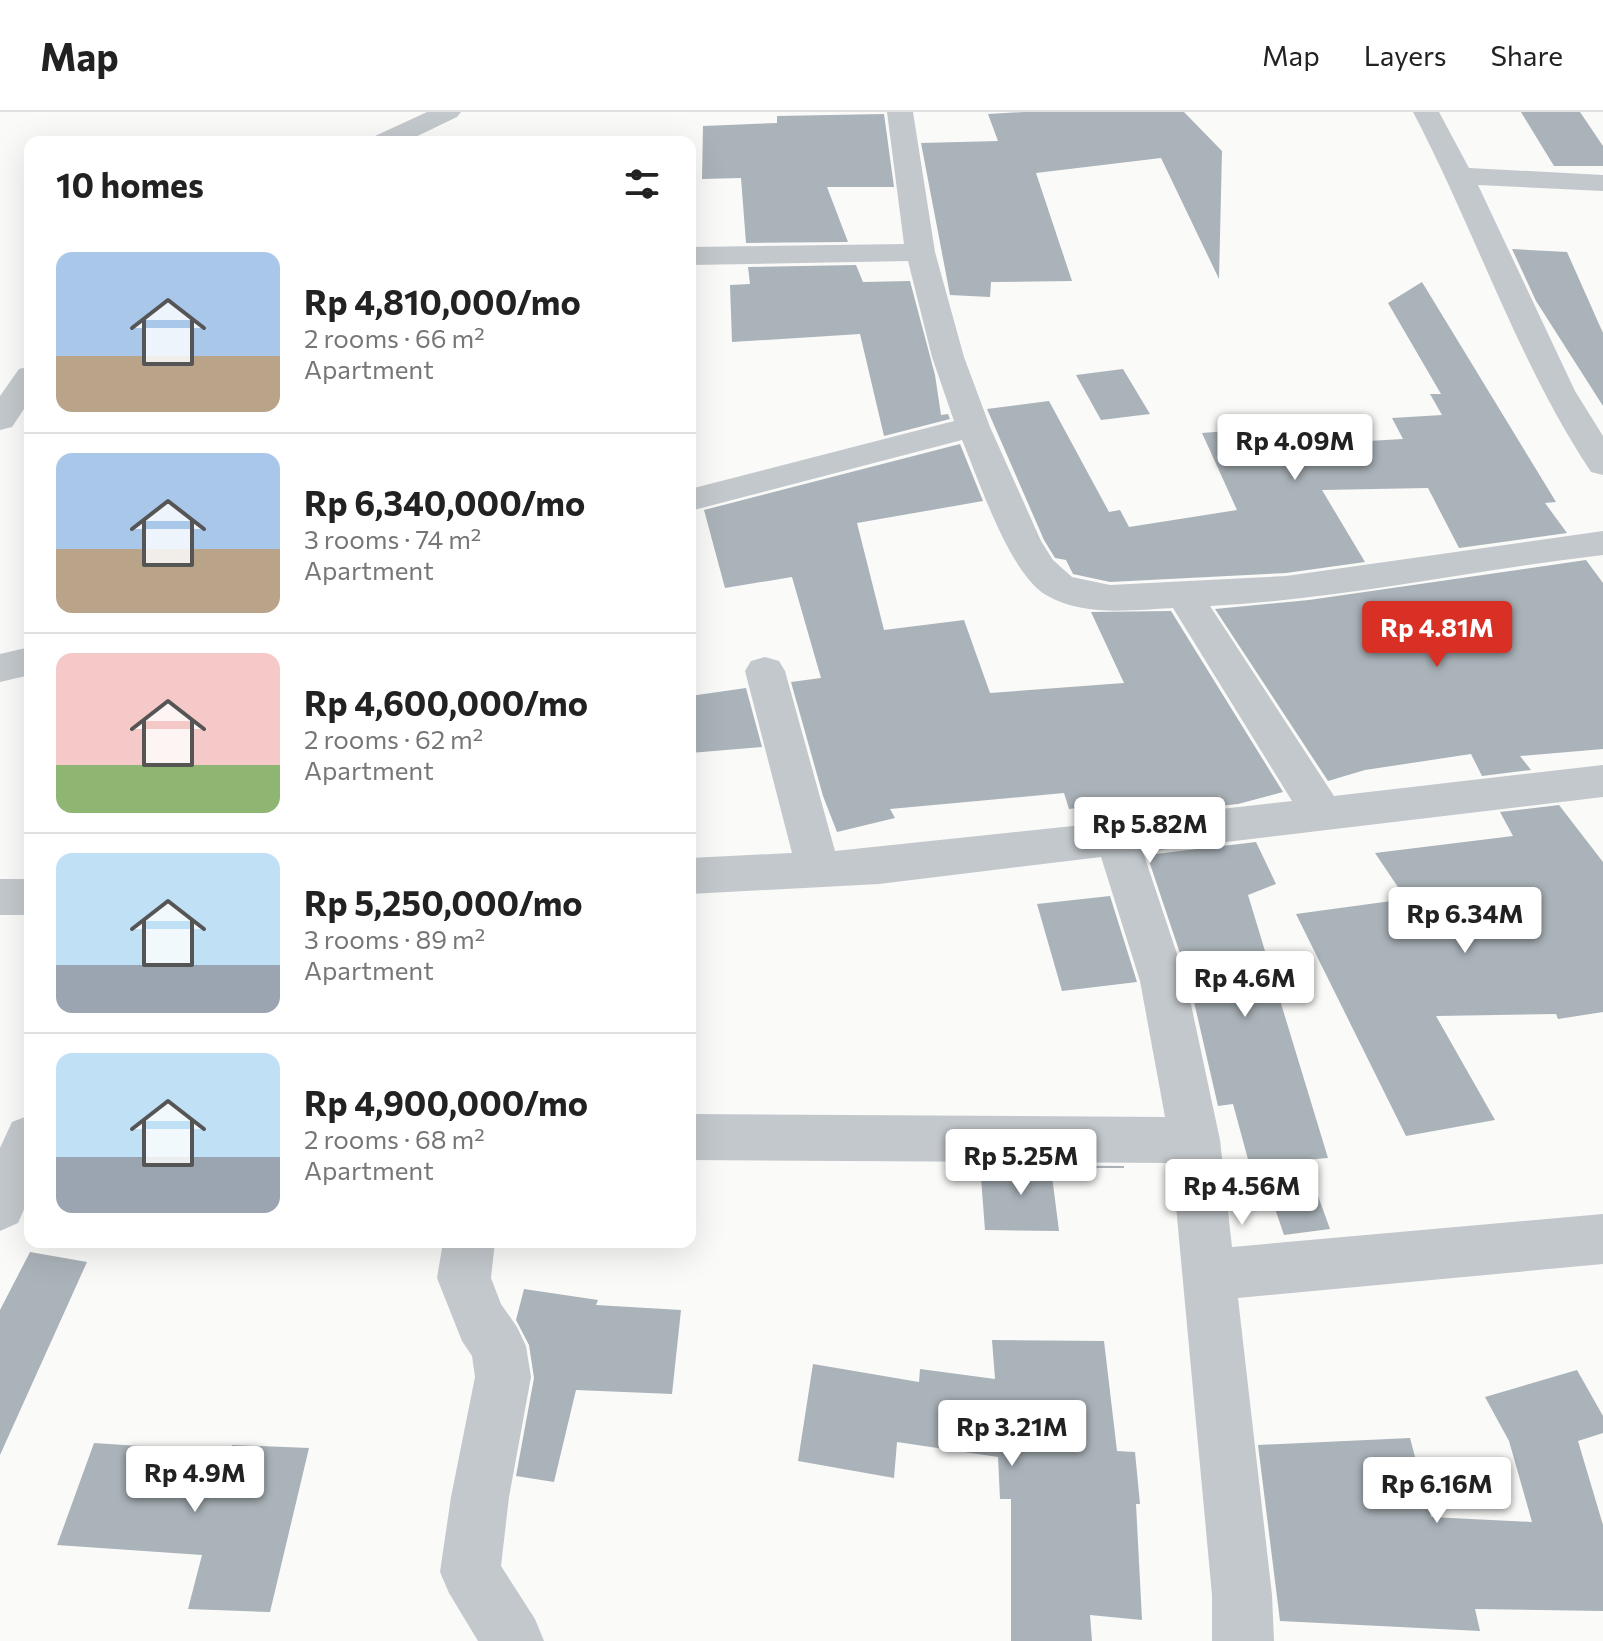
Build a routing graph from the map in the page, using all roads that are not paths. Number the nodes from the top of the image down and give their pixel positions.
1 (448, 112) edge
2 (900, 112) edge
3 (1426, 112) edge
4 (397, 136) edge
5 (1460, 176) junction
6 (1603, 183) edge
7 (920, 252) junction
8 (696, 256) edge
9 (24, 385) edge
10 (0, 420) edge
11 (1591, 424) edge
12 (973, 427) junction
13 (1603, 464) edge
14 (696, 498) edge
15 (1603, 543) edge
16 (1183, 594) junction
17 (24, 662) edge
18 (0, 668) edge
19 (765, 671) dead end
20 (1603, 781) edge
21 (1322, 813) junction
22 (1116, 835) junction
23 (818, 869) junction
24 (696, 876) edge
25 (0, 897) edge
26 (24, 897) edge
27 (696, 1137) edge
28 (1195, 1140) junction
29 (24, 1152) edge
30 (0, 1206) edge
31 (1603, 1239) edge
32 (468, 1248) edge
33 (1209, 1275) junction
34 (513, 1641) edge
35 (1243, 1641) edge

1 - 4 street
2 - 7 street
3 - 5 street
5 - 6 street
5 - 11 street
7 - 8 street
7 - 12 street
9 - 10 street
11 - 13 street
12 - 14 street
12 - 16 street
15 - 16 street
16 - 21 street
17 - 18 street
19 - 23 street
20 - 21 street
21 - 22 street
22 - 23 street
22 - 28 street
23 - 24 street
25 - 26 street
27 - 28 street
28 - 33 street
29 - 30 street
31 - 33 street
32 - 34 street
33 - 35 street

